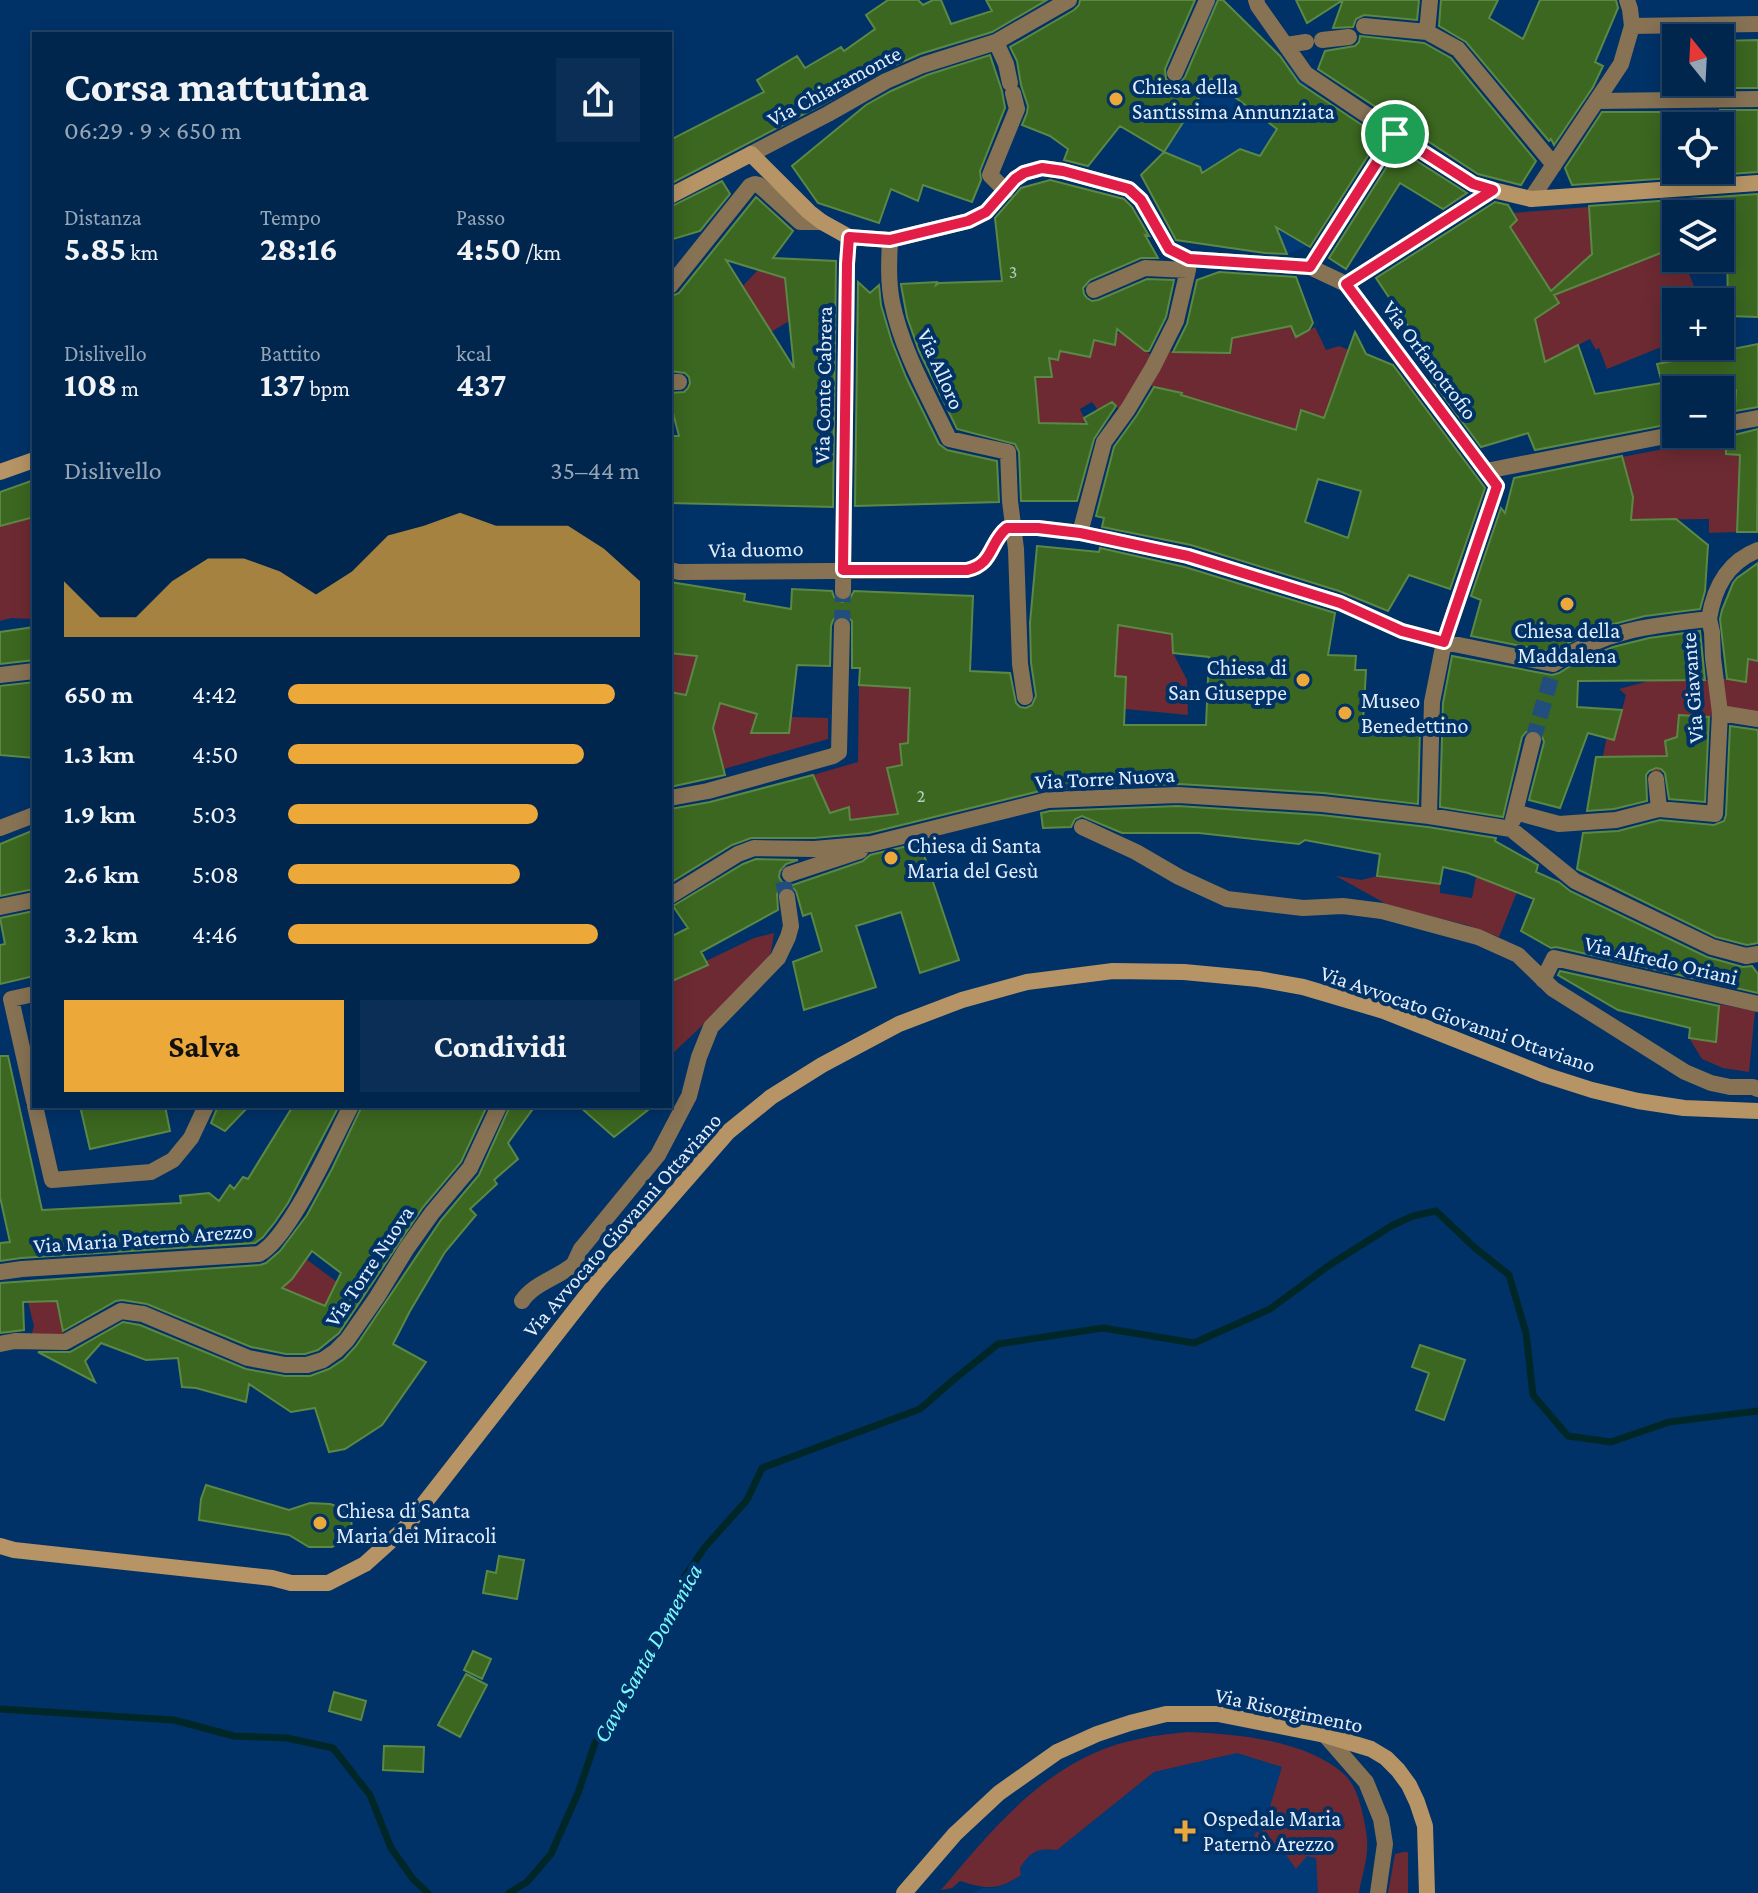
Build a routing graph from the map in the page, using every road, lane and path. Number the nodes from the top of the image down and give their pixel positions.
1 (1069, 0) edge
2 (1207, 0) edge
3 (1256, 0) edge
4 (1430, 0) edge
5 (1627, 0) edge
6 (1758, 24) edge
7 (1364, 26) dead end
8 (1632, 26) junction
9 (1427, 32) junction
10 (1349, 37) dead end
11 (996, 42) junction
12 (1286, 45) junction
13 (1175, 73) dead end
14 (1758, 99) edge
15 (1596, 101) junction
16 (1395, 134) junction
17 (751, 154) junction
18 (1554, 165) junction
19 (1758, 183) edge
20 (1493, 190) junction
21 (1006, 191) junction
22 (672, 195) edge
23 (1531, 199) junction
24 (822, 222) junction
25 (849, 237) junction
26 (890, 240) junction
27 (1189, 265) junction
28 (1310, 267) junction
29 (672, 284) edge
30 (1346, 284) junction
31 (1094, 290) dead end
32 (1758, 418) edge
33 (1734, 422) edge
34 (1662, 437) edge
35 (32, 461) edge
36 (1486, 471) junction
37 (0, 472) edge
38 (1014, 528) junction
39 (1080, 533) junction
40 (1758, 550) edge
41 (672, 570) edge
42 (843, 570) junction
43 (843, 591) tunnel mouth
44 (1709, 619) junction
45 (842, 626) tunnel mouth
46 (1444, 642) junction
47 (32, 671) edge
48 (0, 675) edge
49 (1025, 697) dead end
50 (1720, 713) junction
51 (1758, 719) edge
52 (1533, 740) tunnel mouth
53 (1656, 779) dead end
54 (672, 798) edge
55 (1659, 809) junction
56 (1515, 812) junction
57 (32, 816) edge
58 (1429, 816) junction
59 (1082, 827) dead end
60 (0, 828) edge
61 (1511, 829) junction
62 (871, 844) junction
63 (790, 874) dead end
64 (672, 895) edge
65 (787, 897) tunnel mouth
66 (32, 900) edge
67 (0, 907) edge
68 (1758, 954) edge
69 (1543, 980) junction
70 (32, 994) edge
71 (1758, 1004) edge
72 (1758, 1089) edge
73 (32, 1090) edge
74 (36, 1108) edge
75 (205, 1108) edge
76 (350, 1108) edge
77 (498, 1108) edge
78 (1758, 1111) edge
79 (574, 1264) junction
80 (0, 1272) edge
81 (597, 1282) junction
82 (522, 1301) dead end
83 (0, 1344) edge
84 (0, 1546) edge
85 (1325, 1735) junction
86 (904, 1893) edge
87 (1378, 1893) edge
88 (1427, 1893) edge

1 - 11 street, Via Chiaramonte
2 - 13 street
3 - 12 street
4 - 9 street
5 - 8 street
6 - 8 street
7 - 9 street
8 - 15 street
9 - 18 street
10 - 12 street
11 - 17 street, Via Chiaramonte
11 - 21 street
12 - 16 street
14 - 15 street
15 - 18 street
16 - 20 street
16 - 28 street
17 - 22 street
17 - 24 street
18 - 23 street
19 - 23 street
20 - 23 street
20 - 30 street
21 - 26 street
21 - 27 street
24 - 25 street
24 - 29 street
25 - 26 street
25 - 42 street, Via Conte Cabrera
26 - 38 street, Via Alloro
27 - 28 street, Via Orfanotrofio
27 - 31 street
27 - 39 street
28 - 30 street, Via Orfanotrofio
30 - 36 street, Via Orfanotrofio
32 - 33 street
34 - 36 street
35 - 37 street
36 - 46 street
38 - 39 street
38 - 42 street, Via duomo
38 - 49 street
39 - 46 street
40 - 44 street
41 - 42 street, Via duomo
42 - 43 street
44 - 46 street
44 - 50 street, Via Giavante
45 - 54 street
46 - 58 street
47 - 48 street
50 - 51 street
50 - 55 street, Via Giavante
52 - 56 street
53 - 55 street
55 - 56 street, Via Giavante
56 - 61 street
57 - 60 street
58 - 61 street, Via Torre Nuova
58 - 62 street, Via Torre Nuova
59 - 69 street
61 - 68 street
62 - 63 street
62 - 64 street, Via Torre Nuova
65 - 79 street
66 - 67 street
69 - 71 street, Via Alfredo Oriani
69 - 72 street
70 - 73 street
74 - 75 street
76 - 80 street, Via Maria Paternò Arezzo
77 - 83 street, Via Torre Nuova
78 - 81 street, Via Avvocato Giovanni Ottaviano
79 - 81 street
79 - 82 street
81 - 84 street, Via Avvocato Giovanni Ottaviano
85 - 86 street, Via Risorgimento
85 - 87 street
85 - 88 street, Via Risorgimento

